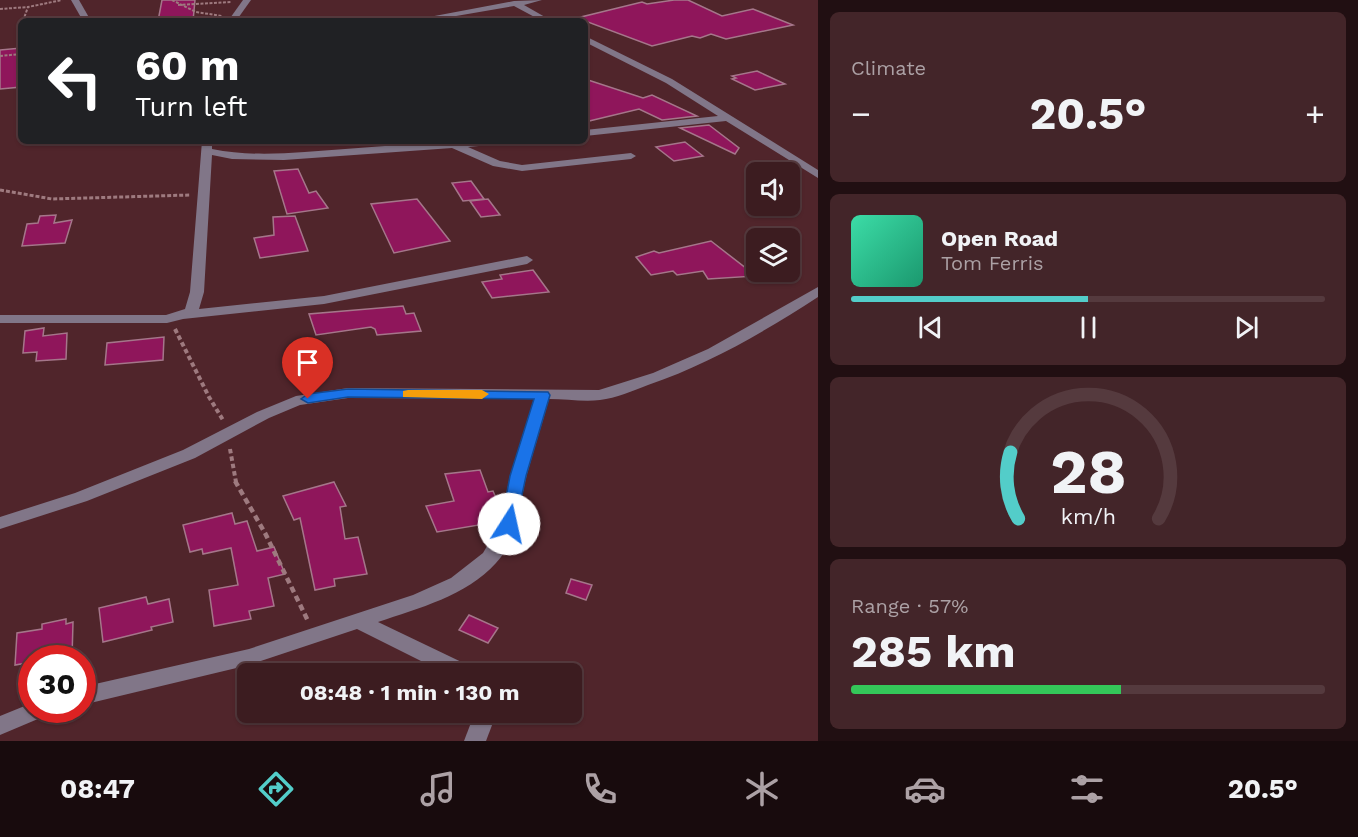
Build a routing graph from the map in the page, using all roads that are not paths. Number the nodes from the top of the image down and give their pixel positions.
1 (75, 0) edge
2 (538, 0) edge
3 (247, 1) edge
4 (513, 2) edge
5 (85, 18) edge
6 (234, 18) edge
7 (428, 18) edge
8 (543, 18) edge
9 (588, 40) edge
10 (729, 118) junction
11 (588, 133) edge
12 (464, 144) edge
13 (455, 145) junction
14 (208, 146) edge
15 (631, 156) dead end
16 (818, 175) edge
17 (527, 260) dead end
18 (818, 291) edge
19 (185, 315) junction
20 (0, 319) edge
21 (543, 395) junction
22 (0, 523) edge
23 (357, 620) junction
24 (445, 663) edge
25 (96, 693) edge
26 (18, 718) edge
27 (482, 723) edge
28 (0, 726) edge
29 (475, 741) edge

1 - 5 street
2 - 4 street
3 - 6 street
4 - 7 street
4 - 8 street
9 - 10 street
10 - 11 street
10 - 16 street
12 - 13 street
13 - 14 street
13 - 15 street
14 - 19 street
17 - 19 street
18 - 21 street
19 - 20 street
21 - 22 street
21 - 23 street
23 - 24 street
23 - 25 street
26 - 28 street
27 - 29 street

